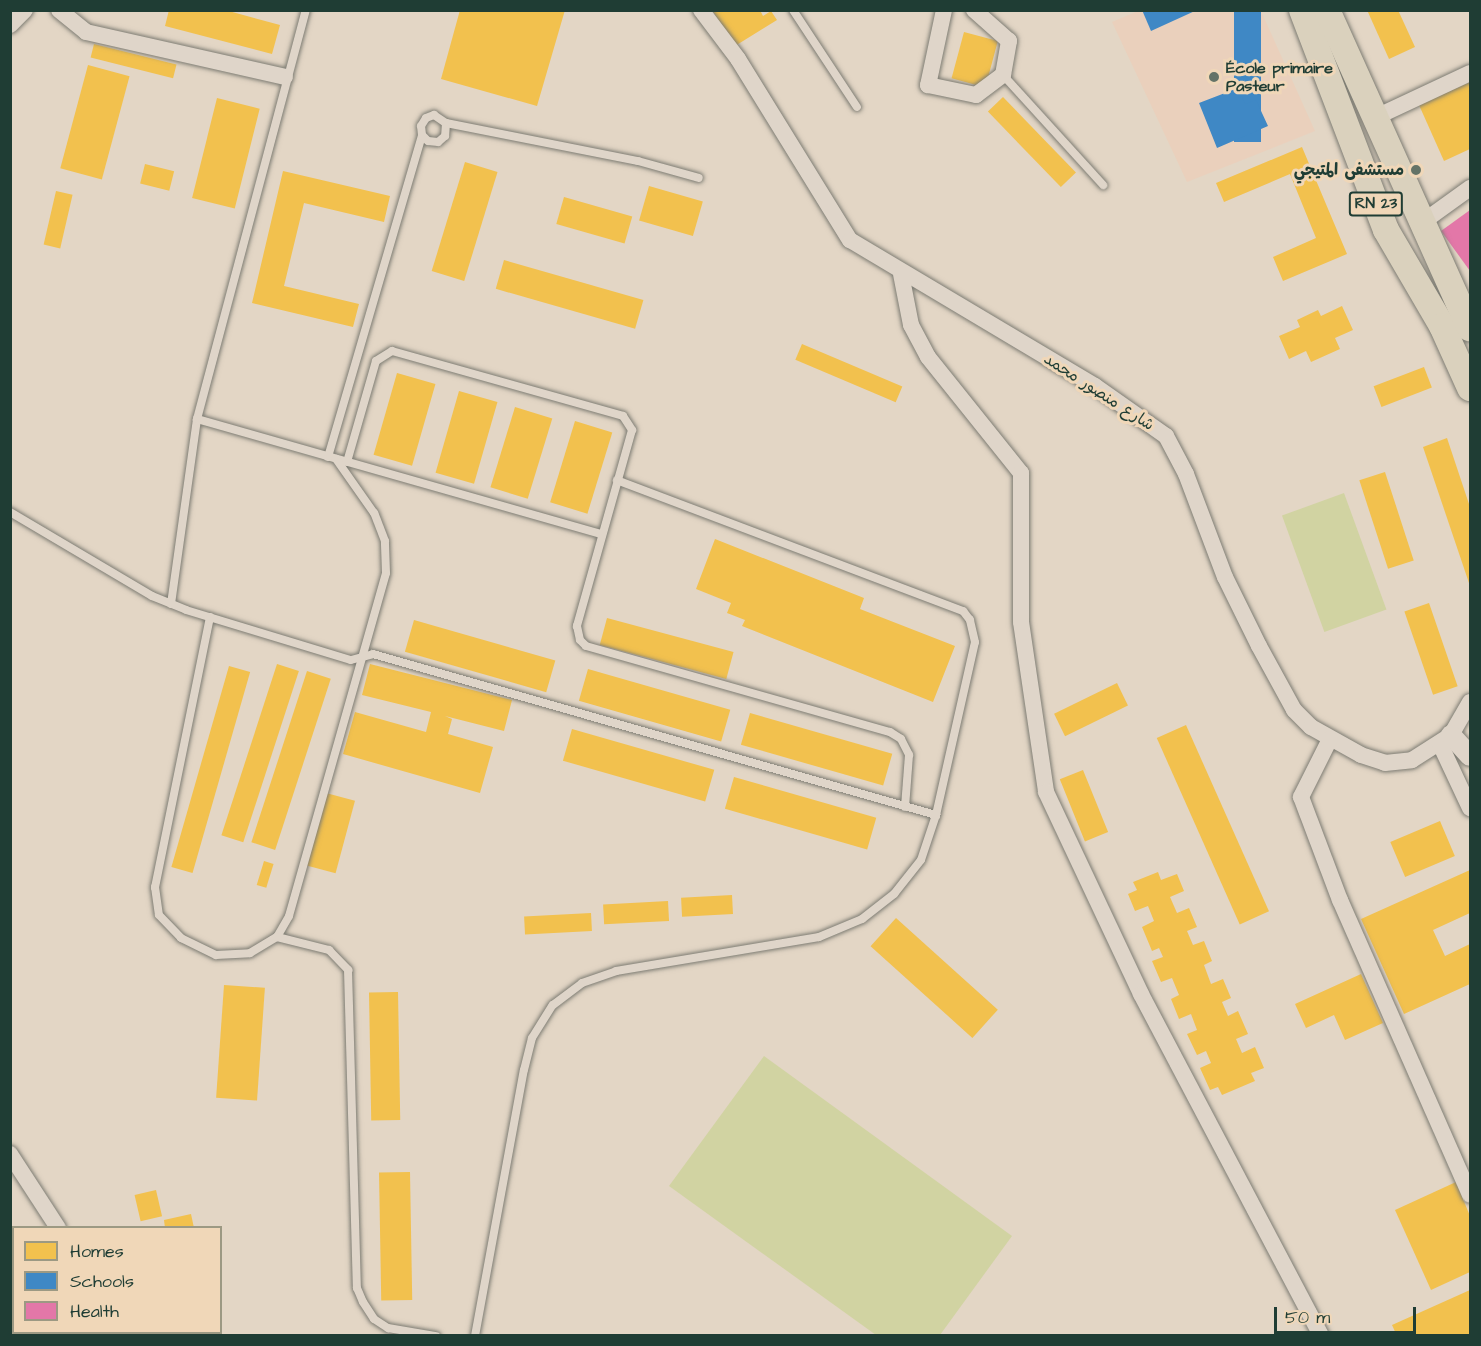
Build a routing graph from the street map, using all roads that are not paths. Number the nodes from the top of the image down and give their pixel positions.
1 (25, 10) edge
2 (59, 10) edge
3 (306, 10) edge
4 (701, 10) edge
5 (793, 10) edge
6 (944, 10) edge
7 (974, 10) edge
8 (1302, 10) edge
9 (1327, 10) edge
10 (10, 25) edge
11 (1470, 73) edge
12 (1004, 75) junction
13 (285, 77) junction
14 (857, 107) dead end
15 (1374, 118) junction
16 (446, 123) junction
17 (422, 135) junction
18 (699, 178) dead end
19 (1102, 185) dead end
20 (1470, 188) edge
21 (1420, 224) junction
22 (901, 274) junction
23 (1470, 328) edge
24 (1465, 359) edge
25 (1470, 388) edge
26 (197, 419) junction
27 (332, 458) junction
28 (346, 462) junction
29 (617, 480) junction
30 (10, 512) edge
31 (602, 534) junction
32 (171, 604) junction
33 (210, 617) junction
34 (361, 658) junction
35 (1470, 702) edge
36 (1330, 739) junction
37 (1445, 740) junction
38 (1470, 756) edge
39 (905, 807) junction
40 (1470, 808) edge
41 (936, 815) junction
42 (277, 937) junction
43 (10, 1154) edge
44 (1470, 1195) edge
45 (57, 1226) edge
46 (436, 1335) edge
47 (475, 1335) edge
48 (1321, 1335) edge

1 - 10 street
2 - 13 street
3 - 13 lane
4 - 22 street, شارع منصور محمد
5 - 14 lane
6 - 12 street
7 - 12 street
8 - 24 main road, RN 23
9 - 15 main road, RN 23
11 - 15 street
12 - 19 lane
13 - 26 lane
15 - 21 main road, RN 23
16 - 17 lane
16 - 17 lane
16 - 18 lane
17 - 27 lane
20 - 21 street
21 - 23 main road, RN 23
22 - 36 street, شارع منصور محمد
22 - 48 street
24 - 25 main road, RN 23
26 - 27 lane
26 - 32 lane
27 - 28 lane
27 - 34 lane
28 - 29 lane
28 - 31 lane
29 - 31 lane
29 - 41 lane
30 - 32 lane
31 - 39 lane
32 - 33 lane
33 - 34 lane
33 - 42 lane
34 - 39 lane
34 - 42 lane
35 - 37 street
36 - 37 street, شارع منصور محمد
36 - 44 street
37 - 38 street
37 - 40 street
39 - 41 lane
41 - 47 lane
42 - 46 lane
43 - 45 street

